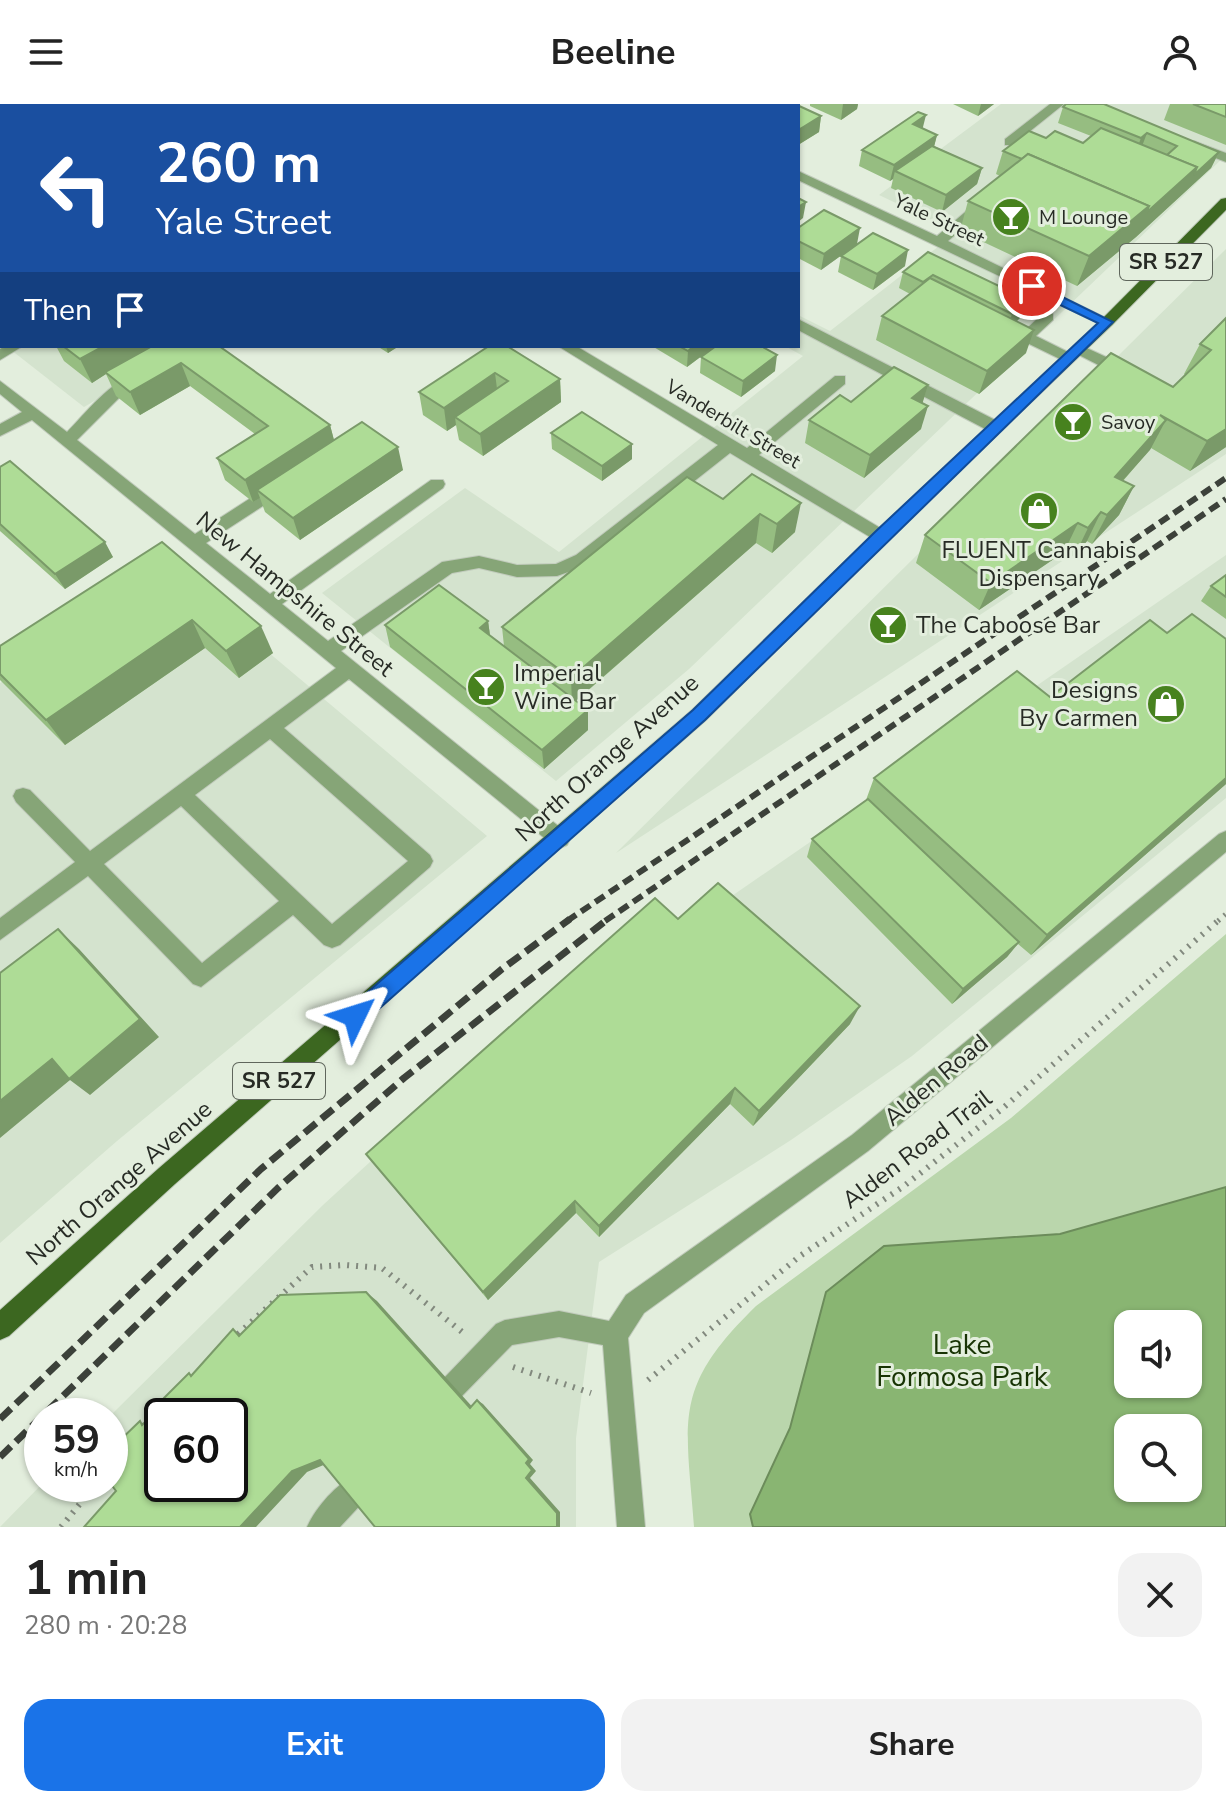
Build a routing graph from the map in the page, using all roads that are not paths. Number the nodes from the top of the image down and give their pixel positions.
1 (1058, 104) edge
2 (1185, 141) edge
3 (1009, 142) edge
4 (1226, 158) edge
5 (800, 176) edge
6 (1226, 202) edge
7 (976, 210) edge
8 (938, 242) junction
9 (1032, 286) junction
10 (986, 288) edge
11 (1015, 302) junction
12 (1107, 322) junction
13 (800, 325) edge
14 (990, 327) edge
15 (1026, 337) junction
16 (568, 348) edge
17 (1073, 353) junction
18 (144, 376) edge
19 (840, 380) dead end
20 (1142, 380) edge
21 (0, 386) edge
22 (32, 413) junction
23 (995, 427) junction
24 (0, 431) edge
25 (67, 441) junction
26 (729, 445) junction
27 (748, 456) junction
28 (298, 475) edge
29 (437, 484) dead end
30 (881, 536) junction
31 (194, 543) junction
32 (269, 604) junction
33 (327, 651) junction
34 (349, 669) junction
35 (270, 728) junction
36 (182, 795) junction
37 (23, 796) dead end
38 (560, 839) junction
39 (1226, 840) edge
40 (91, 863) junction
41 (294, 902) junction
42 (0, 930) edge
43 (0, 1327) edge
44 (615, 1335) junction
45 (453, 1387) edge
46 (356, 1489) edge
47 (321, 1527) edge
48 (631, 1527) edge

1 - 3 street
2 - 4 street
5 - 8 street, Yale Street
6 - 12 main road, North Orange Avenue / SR 527
7 - 8 street
8 - 9 street, Yale Street
9 - 11 street
9 - 12 street, Yale Street
10 - 11 street
11 - 15 street
12 - 17 main road, North Orange Avenue / SR 527
13 - 23 street
14 - 15 street
15 - 17 street
16 - 26 street, Vanderbilt Street
17 - 20 street
17 - 23 main road, North Orange Avenue / SR 527
18 - 25 street
19 - 27 street
21 - 22 street, New Hampshire Street
22 - 24 street
22 - 25 street, New Hampshire Street
23 - 30 main road, North Orange Avenue / SR 527
25 - 31 street, New Hampshire Street
26 - 27 street, Vanderbilt Street
26 - 33 street
27 - 30 street, Vanderbilt Street
28 - 31 street
29 - 32 street
30 - 38 main road, North Orange Avenue / SR 527
31 - 32 street, New Hampshire Street
32 - 33 street, New Hampshire Street
33 - 34 street, New Hampshire Street
34 - 35 street
34 - 38 street, New Hampshire Street
35 - 36 street
35 - 41 street
36 - 40 street
36 - 41 street
37 - 40 street
38 - 43 main road, North Orange Avenue / SR 527
39 - 44 street, Alden Road
40 - 41 street
40 - 42 street
44 - 45 street
44 - 48 street
46 - 47 street

